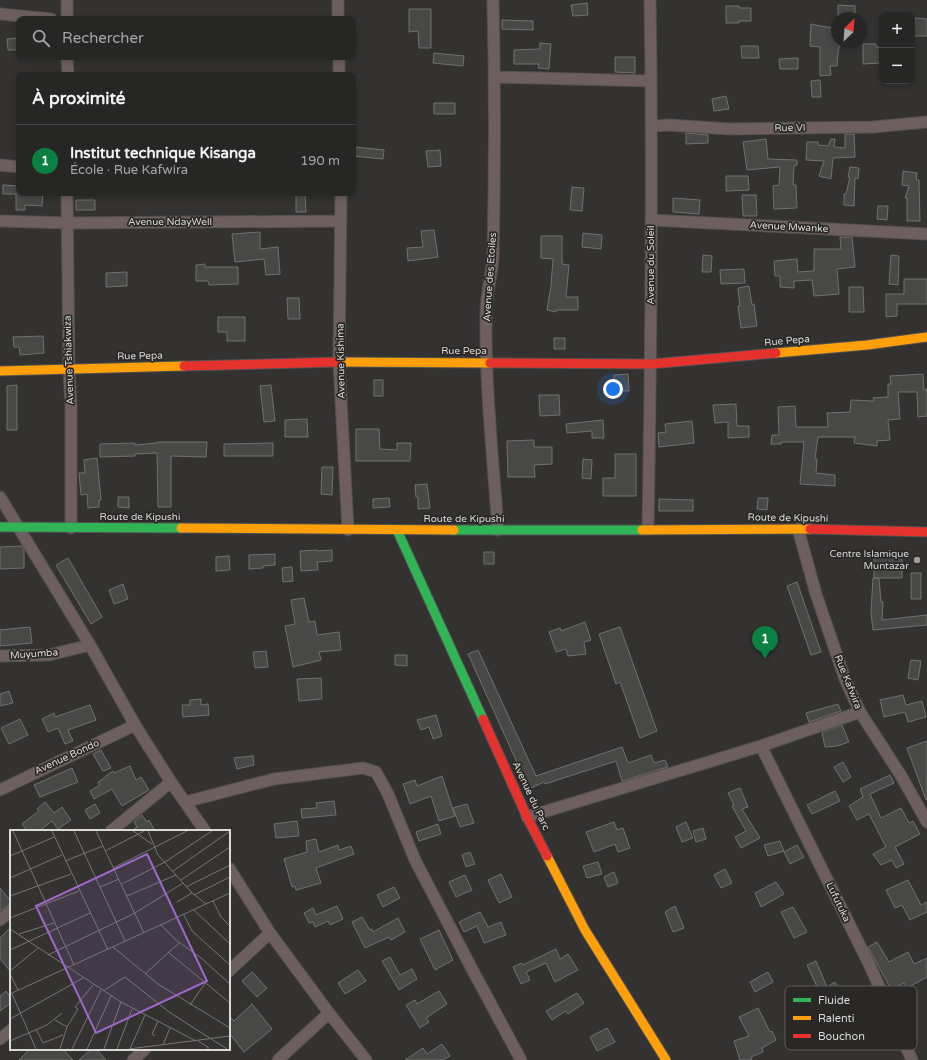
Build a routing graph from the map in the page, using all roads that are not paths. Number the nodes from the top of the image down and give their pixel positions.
1 (67, 0) edge
2 (338, 0) edge
3 (493, 0) edge
4 (650, 0) edge
5 (0, 14) edge
6 (20, 16) edge
7 (67, 16) edge
8 (338, 16) edge
9 (67, 60) edge
10 (339, 60) edge
11 (68, 72) edge
12 (339, 72) edge
13 (495, 77) junction
14 (651, 81) junction
15 (927, 122) edge
16 (652, 126) junction
17 (0, 165) edge
18 (16, 167) edge
19 (66, 196) edge
20 (340, 196) edge
21 (651, 220) junction
22 (0, 221) edge
23 (341, 221) junction
24 (67, 223) junction
25 (927, 234) edge
26 (927, 337) edge
27 (339, 362) junction
28 (487, 362) junction
29 (651, 364) junction
30 (69, 369) junction
31 (0, 370) edge
32 (0, 497) edge
33 (0, 528) edge
34 (18, 528) junction
35 (71, 528) junction
36 (648, 529) junction
37 (798, 529) junction
38 (348, 530) junction
39 (397, 530) junction
40 (498, 530) junction
41 (927, 532) edge
42 (90, 645) junction
43 (0, 656) edge
44 (860, 712) junction
45 (135, 725) junction
46 (761, 746) junction
47 (171, 782) junction
48 (0, 790) edge
49 (185, 802) junction
50 (527, 817) junction
51 (927, 822) edge
52 (112, 830) edge
53 (204, 830) edge
54 (230, 870) edge
55 (10, 912) edge
56 (0, 920) edge
57 (270, 933) junction
58 (230, 969) edge
59 (879, 986) edge
60 (329, 1013) junction
61 (10, 1031) edge
62 (0, 1039) edge
63 (144, 1050) edge
64 (908, 1050) edge
65 (133, 1060) edge
66 (278, 1060) edge
67 (366, 1060) edge
68 (521, 1060) edge
69 (666, 1060) edge
70 (912, 1060) edge

1 - 7 street
2 - 8 street
3 - 13 street, Avenue des Etoiles
4 - 14 street, Avenue du Soleil
5 - 6 street
9 - 11 street
10 - 12 street
13 - 14 street
13 - 28 street, Avenue des Etoiles
14 - 16 street, Avenue du Soleil
15 - 16 street, Rue VI
16 - 21 street, Avenue du Soleil
17 - 18 street
19 - 24 street, Avenue Tshiakwiza
20 - 23 street, Avenue Kishima
21 - 25 street, Avenue Mwanke
21 - 29 street, Avenue du Soleil
22 - 24 street, Avenue NdayWell
23 - 24 street, Avenue NdayWell
23 - 27 street, Avenue Kishima
24 - 30 street, Avenue Tshiakwiza
26 - 29 street, Rue Pepa
27 - 28 street, Rue Pepa
27 - 30 street, Rue Pepa
27 - 38 street, Avenue Kishima
28 - 29 street, Rue Pepa
28 - 40 street, Avenue des Etoiles
29 - 36 street, Avenue du Soleil
30 - 31 street, Rue Pepa
30 - 35 street, Avenue Tshiakwiza
32 - 34 street
33 - 34 street, Route de Kipushi
34 - 35 street, Route de Kipushi
34 - 42 street
35 - 38 street, Route de Kipushi
36 - 37 street, Route de Kipushi
36 - 40 street, Route de Kipushi
37 - 41 street, Route de Kipushi
37 - 44 street, Rue Kafwira
38 - 39 street, Route de Kipushi
39 - 40 street, Route de Kipushi
39 - 50 street, Avenue du Parc
42 - 43 street, Muyumba
42 - 45 street
44 - 46 street
44 - 51 street, Rue Kafwira
45 - 47 street
45 - 48 street, Avenue Bondo
46 - 50 street
46 - 59 street, Lufutuka
47 - 49 street
47 - 52 street
49 - 53 street
49 - 68 street
50 - 69 street, Avenue du Parc
54 - 57 street
55 - 56 street
57 - 58 street
57 - 60 street
60 - 66 street
60 - 67 street
61 - 62 street
63 - 65 street
64 - 70 street, Lufutuka

